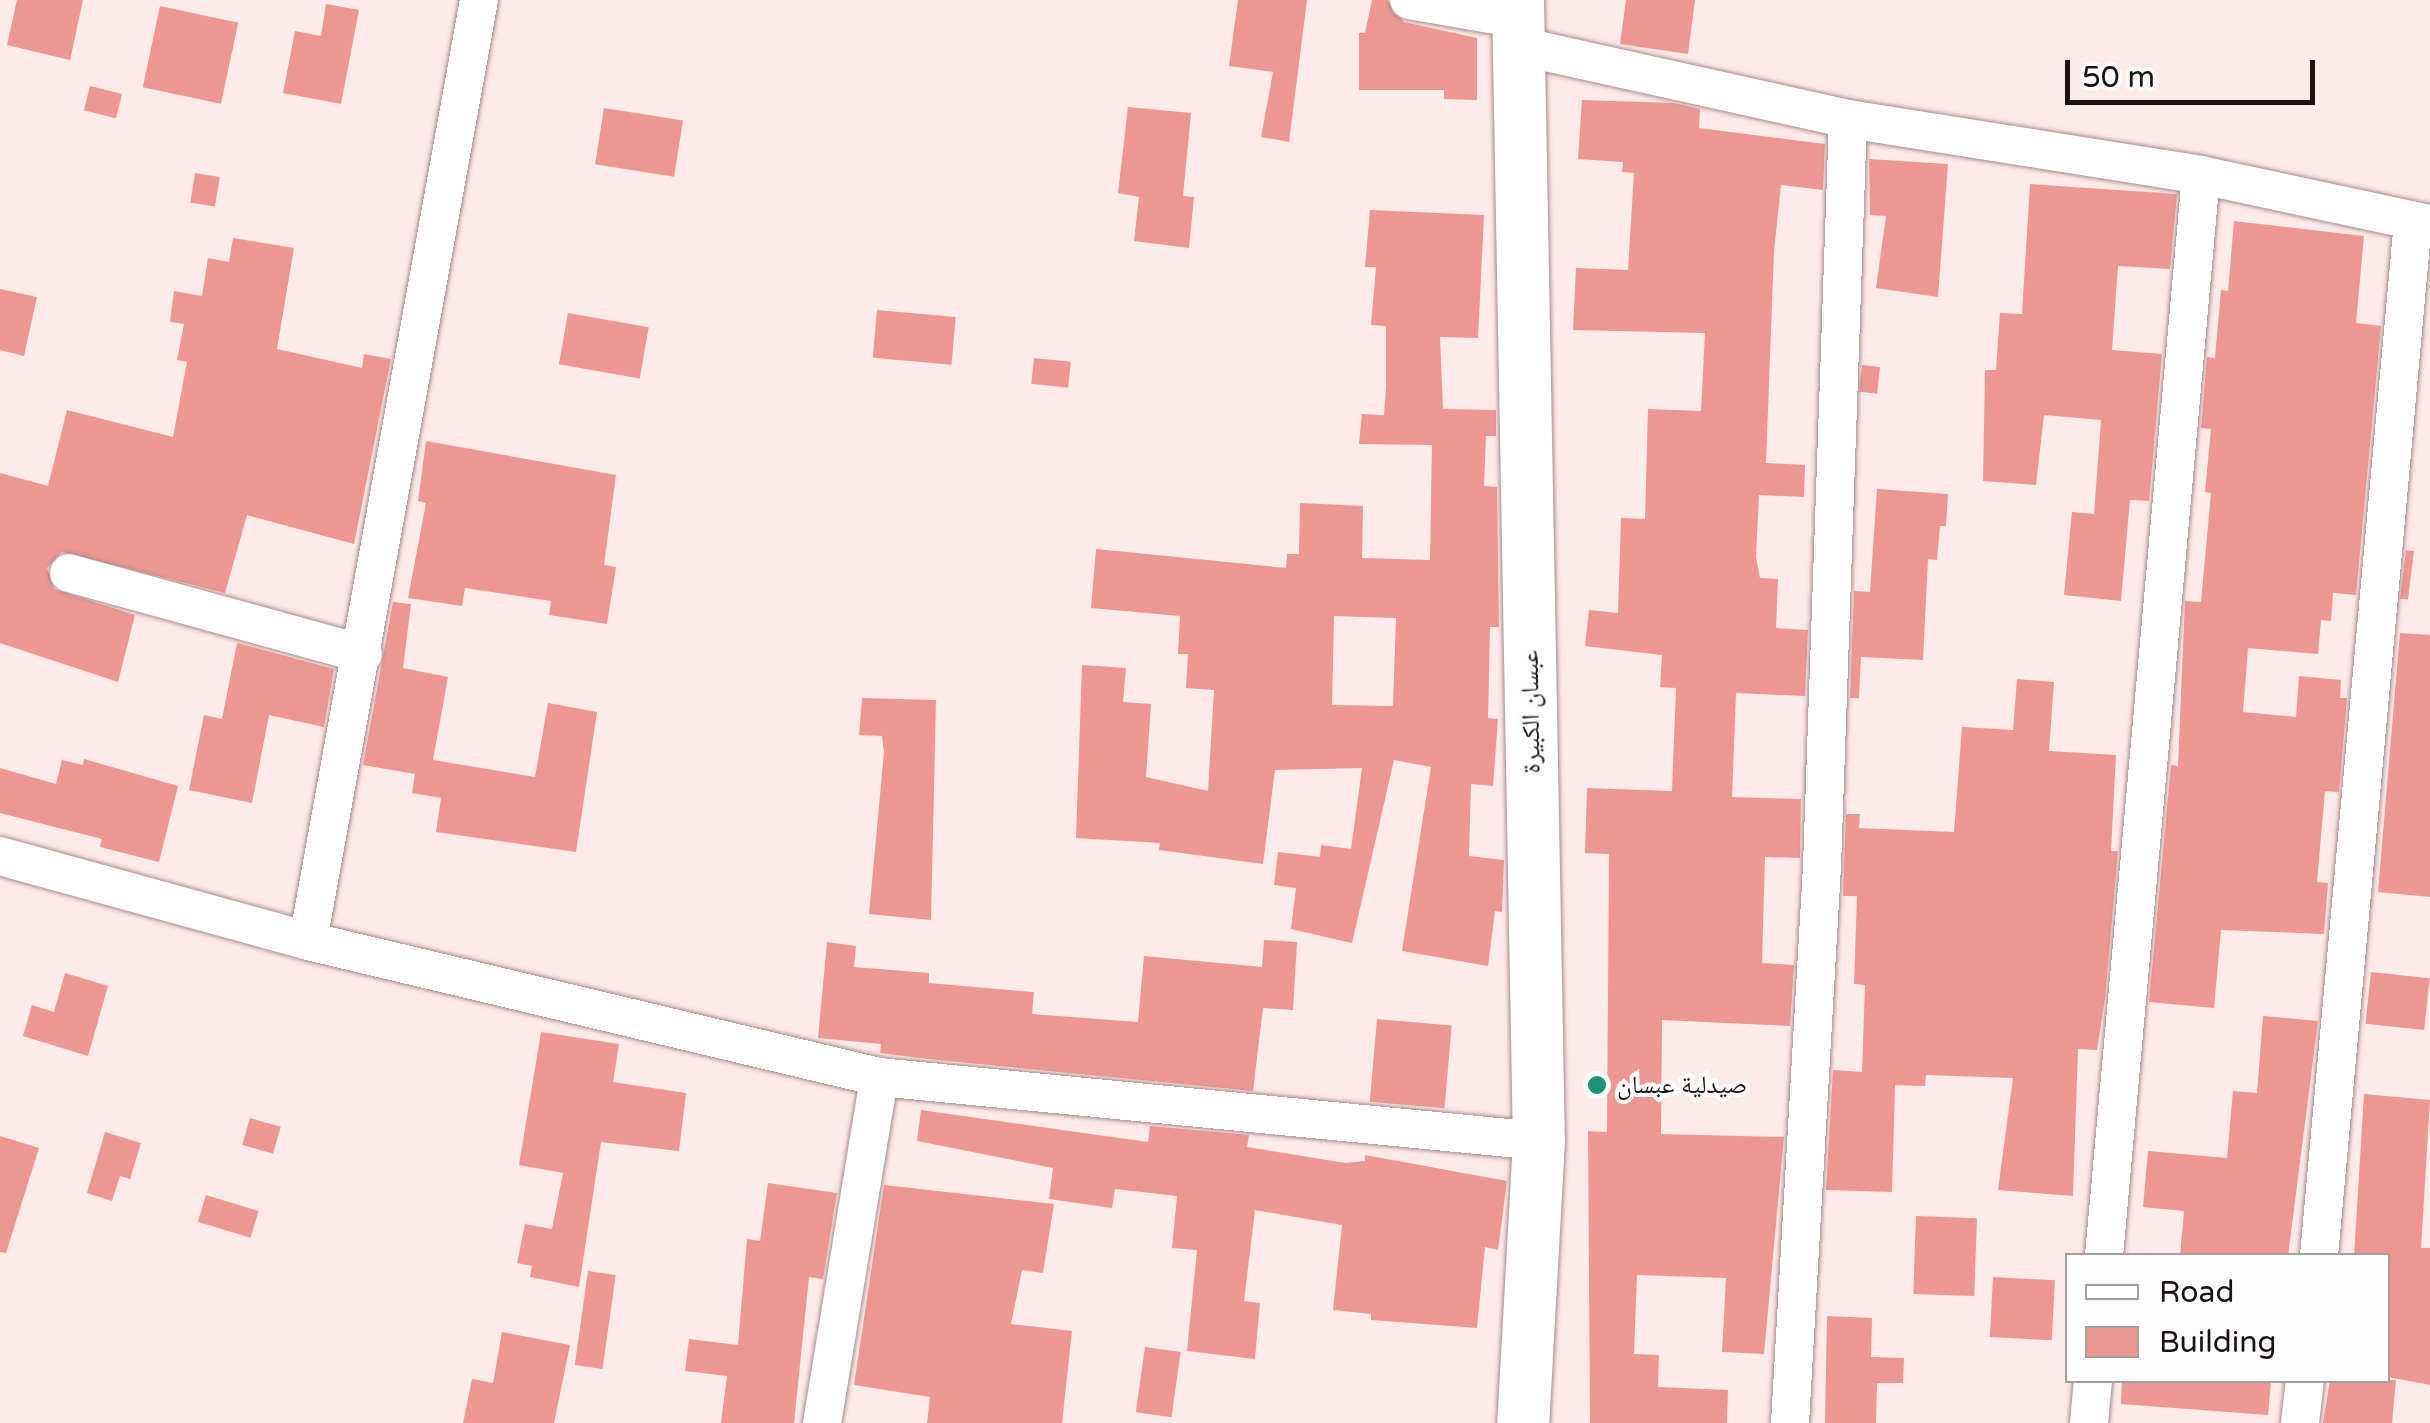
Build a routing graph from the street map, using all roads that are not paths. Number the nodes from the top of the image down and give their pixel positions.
1 (479, 0) edge
2 (1409, 0) edge
3 (1518, 22) edge
4 (1848, 119) junction
5 (2202, 174) junction
6 (2421, 222) edge
7 (69, 574) dead end
8 (363, 654) junction
9 (0, 856) edge
10 (308, 941) junction
11 (879, 1076) junction
12 (1539, 1140) junction
13 (2104, 1253) edge
14 (2319, 1253) edge
15 (2092, 1383) edge
16 (2305, 1383) edge
17 (822, 1423) edge
18 (1523, 1423) edge
19 (1790, 1423) edge
20 (2089, 1423) edge
21 (2300, 1423) edge

1 - 8 street
2 - 3 street
3 - 4 street
3 - 12 main road, عبسان الكبيرة
4 - 5 street
4 - 19 street
5 - 6 street
5 - 13 street
6 - 14 street
7 - 8 street
8 - 10 street
9 - 10 street
10 - 11 street
11 - 12 street
11 - 17 street
12 - 18 main road, عبسان الكبيرة
15 - 20 street
16 - 21 street

